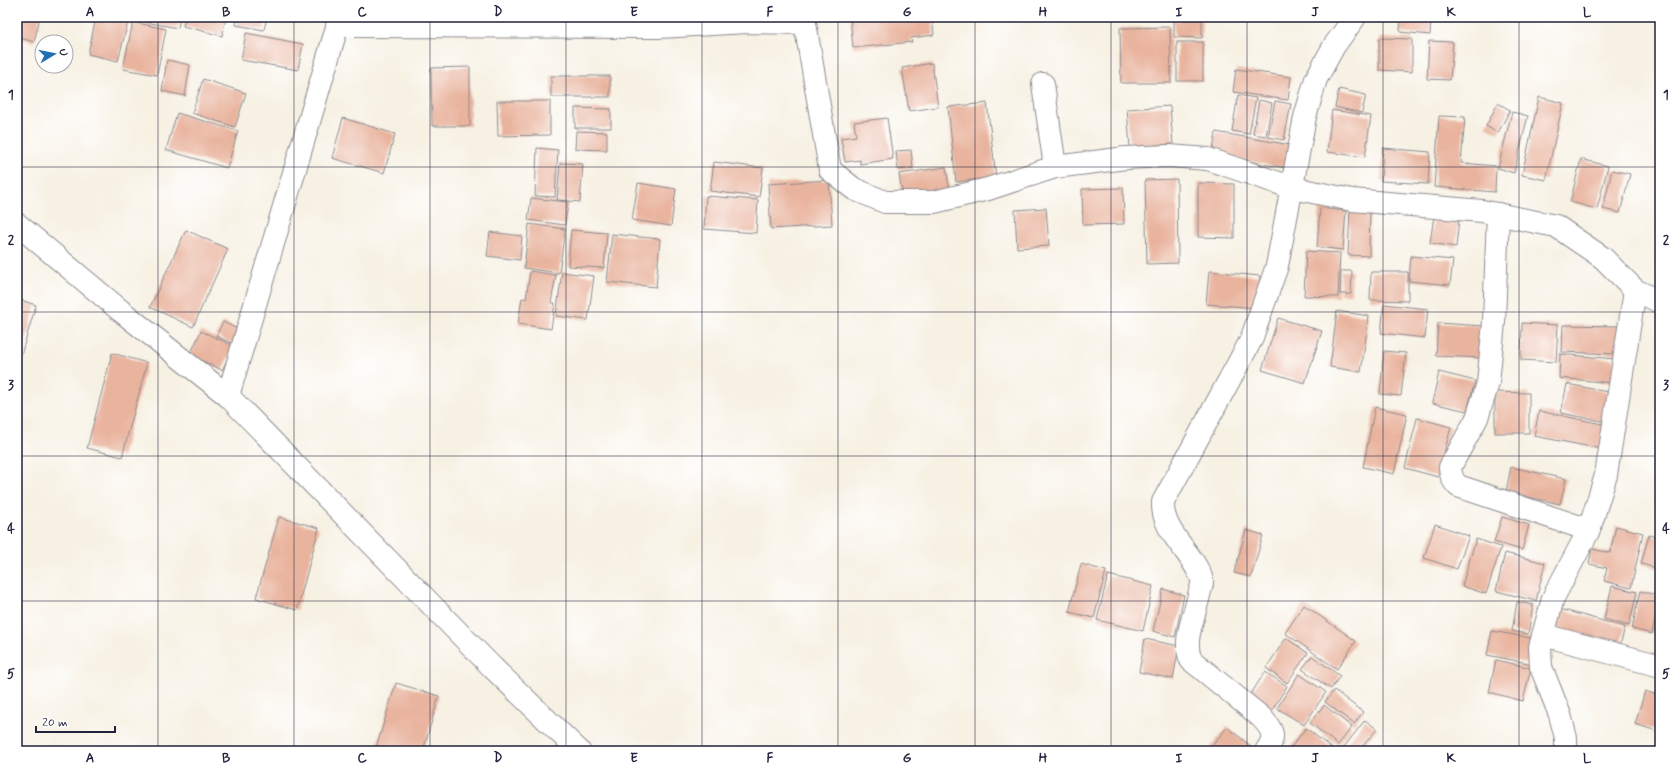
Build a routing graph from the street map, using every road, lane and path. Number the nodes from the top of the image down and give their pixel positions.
1 (1355, 17) edge
2 (805, 20) edge
3 (338, 22) edge
4 (661, 22) edge
5 (1042, 84) dead end
6 (1055, 167) junction
7 (1293, 188) junction
8 (1498, 214) junction
9 (17, 224) edge
10 (1635, 290) junction
11 (1660, 302) edge
12 (228, 396) junction
13 (1589, 530) junction
14 (1543, 635) junction
15 (1658, 665) dead end
16 (578, 751) edge
17 (1266, 751) edge
18 (1566, 751) edge

1 - 7 street
2 - 4 street
2 - 6 street
3 - 4 street
3 - 12 street
5 - 6 street
6 - 7 street
7 - 8 street
7 - 17 street
8 - 10 street
8 - 13 street
9 - 12 street
10 - 11 street
10 - 13 street
12 - 16 street
13 - 14 street
14 - 15 street
14 - 18 street

